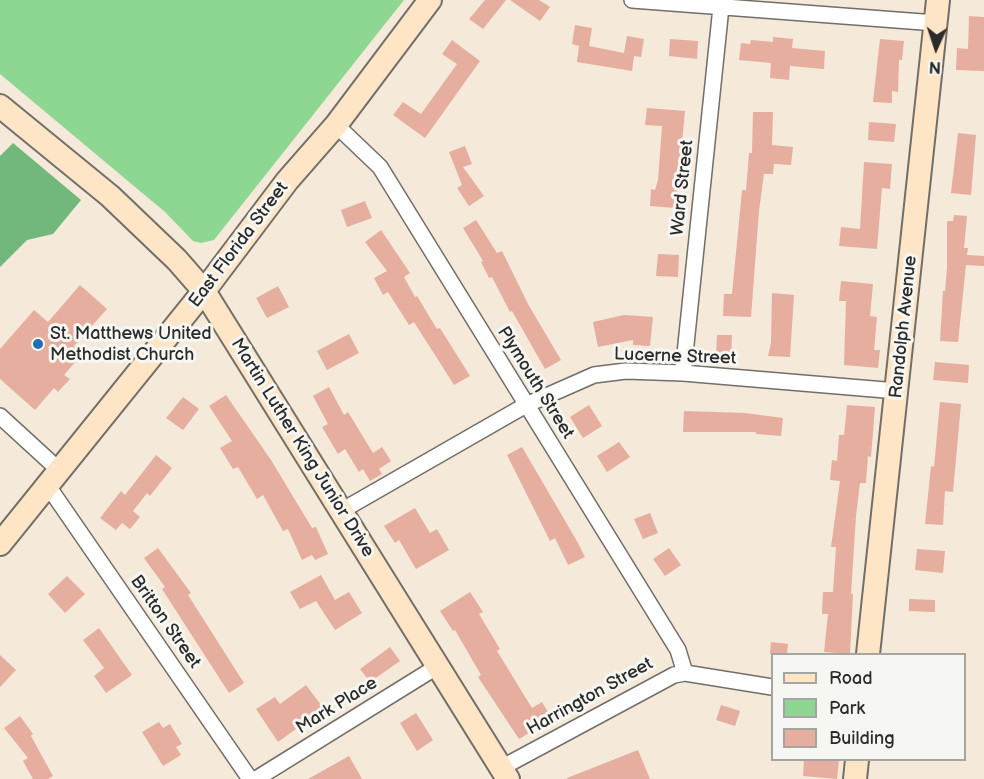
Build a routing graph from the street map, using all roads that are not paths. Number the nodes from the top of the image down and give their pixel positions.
1 (430, 0) edge
2 (633, 0) edge
3 (938, 0) edge
4 (721, 7) junction
5 (936, 23) junction
6 (0, 106) edge
7 (336, 125) junction
8 (204, 291) junction
9 (683, 373) junction
10 (897, 391) junction
11 (526, 405) junction
12 (0, 416) edge
13 (54, 479) junction
14 (341, 511) junction
15 (0, 544) edge
16 (868, 653) edge
17 (438, 666) junction
18 (685, 673) junction
19 (771, 687) edge
20 (857, 761) edge
21 (505, 773) edge
22 (250, 779) edge
23 (256, 779) edge
24 (855, 779) edge

1 - 7 main road, East Florida Street
2 - 4 street
3 - 5 main road, Randolph Avenue
4 - 5 street
4 - 9 street, Ward Street
5 - 10 main road, Randolph Avenue
6 - 8 main road, Martin Luther King Junior Drive
7 - 8 main road, East Florida Street
7 - 11 street, Plymouth Street
8 - 13 main road, East Florida Street
8 - 14 main road, Martin Luther King Junior Drive
9 - 10 street, Lucerne Street
9 - 11 street, Lucerne Street
10 - 16 main road, Randolph Avenue
11 - 14 street, Lucerne Street
11 - 18 street, Plymouth Street
12 - 13 street, Britton Street
13 - 15 main road, East Florida Street
13 - 22 street, Britton Street
14 - 17 main road, Martin Luther King Junior Drive
17 - 21 main road, Martin Luther King Junior Drive
17 - 23 street, Mark Place
18 - 19 street, Harrington Street
18 - 21 street, Harrington Street
20 - 24 main road

